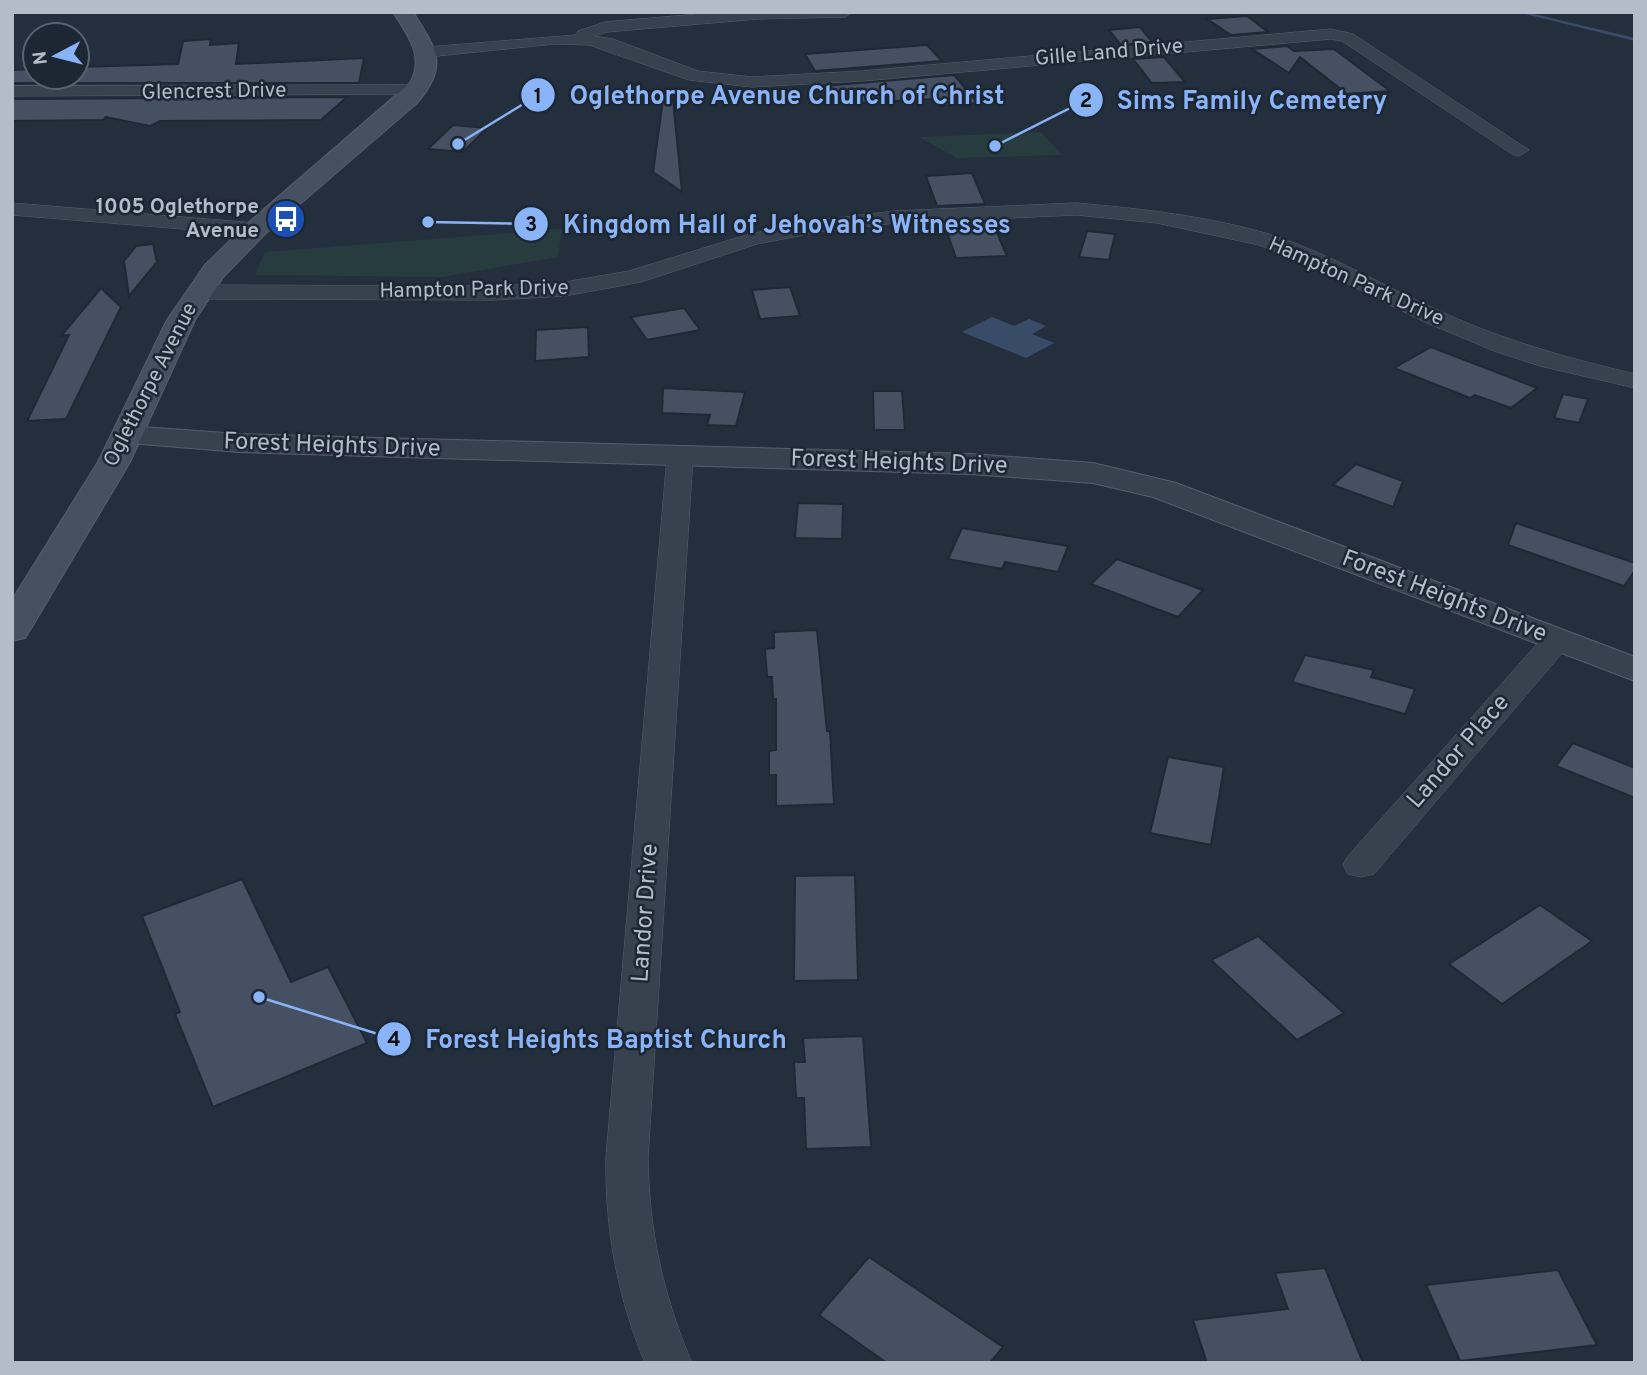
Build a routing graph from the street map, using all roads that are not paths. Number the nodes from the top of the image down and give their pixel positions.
1 (403, 12) edge
2 (845, 12) edge
3 (578, 39) junction
4 (427, 52) junction
5 (417, 90) junction
6 (12, 91) edge
7 (1519, 150) dead end
8 (12, 209) edge
9 (256, 229) junction
10 (198, 292) junction
11 (1635, 381) edge
12 (128, 435) junction
13 (680, 457) junction
14 (12, 630) edge
15 (1557, 639) junction
16 (1635, 670) edge
17 (1361, 865) dead end
18 (669, 1363) edge

1 - 4 main road
2 - 3 street
3 - 4 street, Gille Land Drive
3 - 7 street, Gille Land Drive
4 - 5 main road
5 - 6 street, Glencrest Drive
5 - 9 main road, Oglethorpe Avenue
8 - 9 street
9 - 10 main road, Oglethorpe Avenue
10 - 11 street, Hampton Park Drive
10 - 12 main road, Oglethorpe Avenue
12 - 13 street, Forest Heights Drive
12 - 14 main road, Oglethorpe Avenue
13 - 15 street, Forest Heights Drive
13 - 18 street, Landor Drive
15 - 16 street, Forest Heights Drive
15 - 17 street, Landor Place

